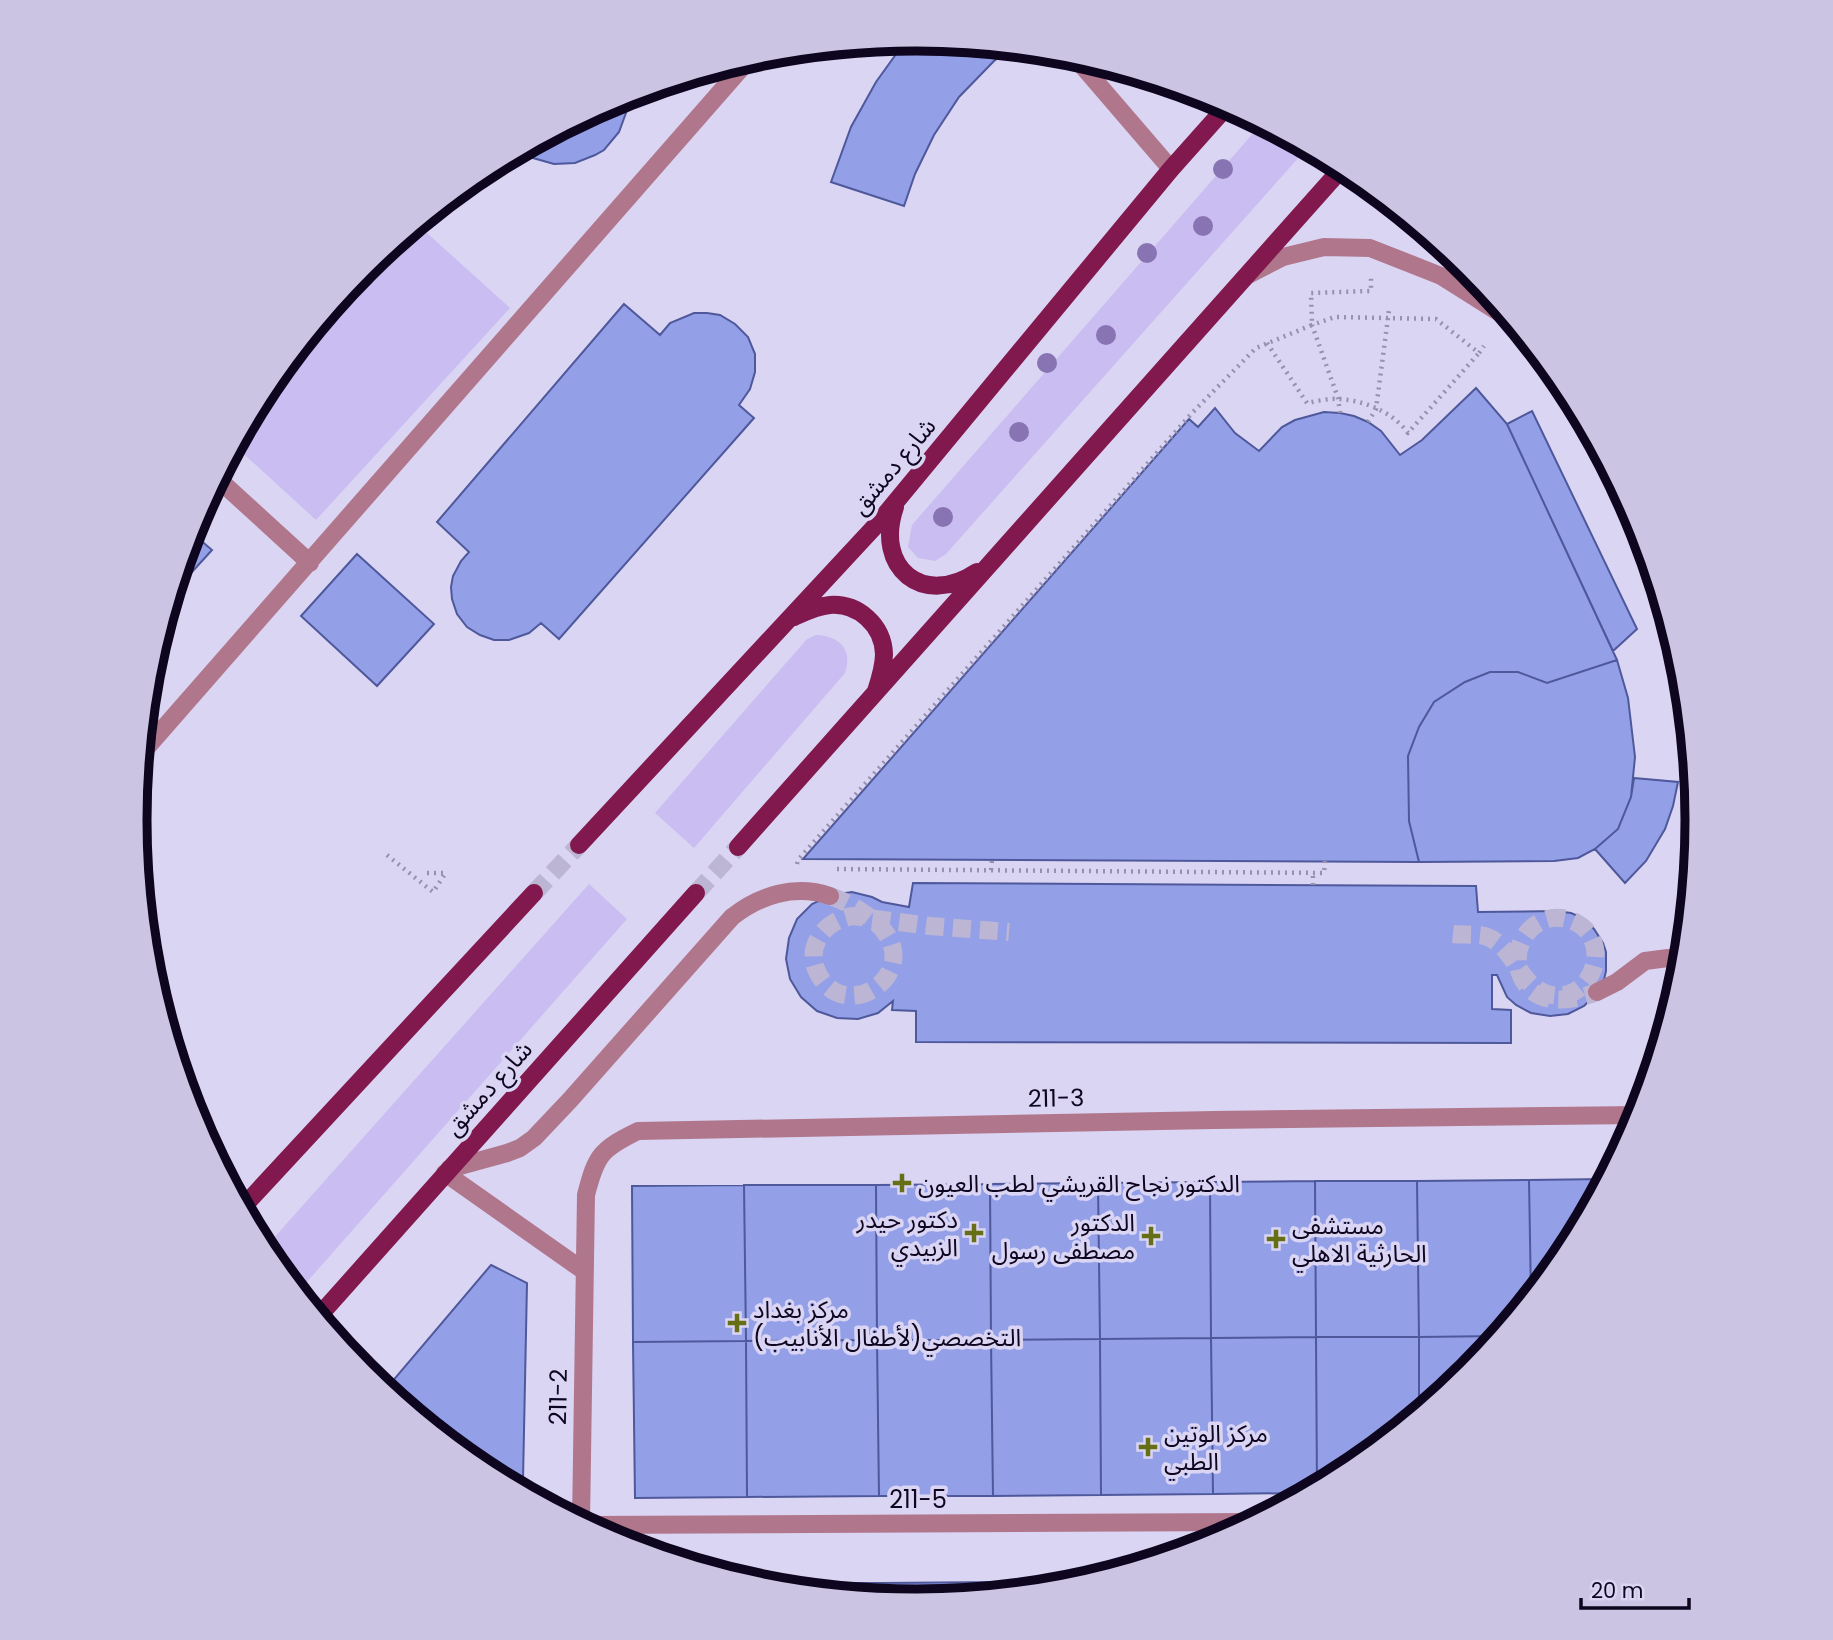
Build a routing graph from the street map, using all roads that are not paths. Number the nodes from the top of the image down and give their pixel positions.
1 (1086, 70) edge
2 (738, 72) edge
3 (1221, 113) edge
4 (1171, 169) junction
5 (1335, 175) edge
6 (1248, 275) junction
7 (1488, 306) edge
8 (225, 485) edge
9 (902, 495) junction
10 (995, 558) junction
11 (310, 563) junction
12 (789, 618) junction
13 (873, 697) junction
14 (152, 742) edge
15 (579, 845) tunnel mouth
16 (738, 847) tunnel mouth
17 (696, 893) tunnel mouth
18 (534, 894) tunnel mouth
19 (830, 896) tunnel mouth
20 (1673, 959) edge
21 (1597, 992) tunnel mouth
22 (1626, 1115) edge
23 (447, 1171) junction
24 (247, 1198) edge
25 (584, 1272) junction
26 (324, 1310) edge
27 (583, 1513) edge
28 (1231, 1522) edge
29 (607, 1524) edge

1 - 4 street
2 - 11 street
3 - 4 main road, شارع دمشق
4 - 9 main road, شارع دمشق
5 - 6 main road
6 - 7 street
6 - 10 main road
8 - 11 street
9 - 10 main road
9 - 12 main road, شارع دمشق
10 - 13 main road
11 - 14 street
12 - 13 main road
12 - 15 main road, شارع دمشق
13 - 16 main road
17 - 23 main road, شارع دمشق
18 - 24 main road
19 - 23 street
20 - 21 street
22 - 25 street, 211-3
23 - 25 street
23 - 26 main road, شارع دمشق
25 - 27 street, 211-2
28 - 29 street, 211-5

